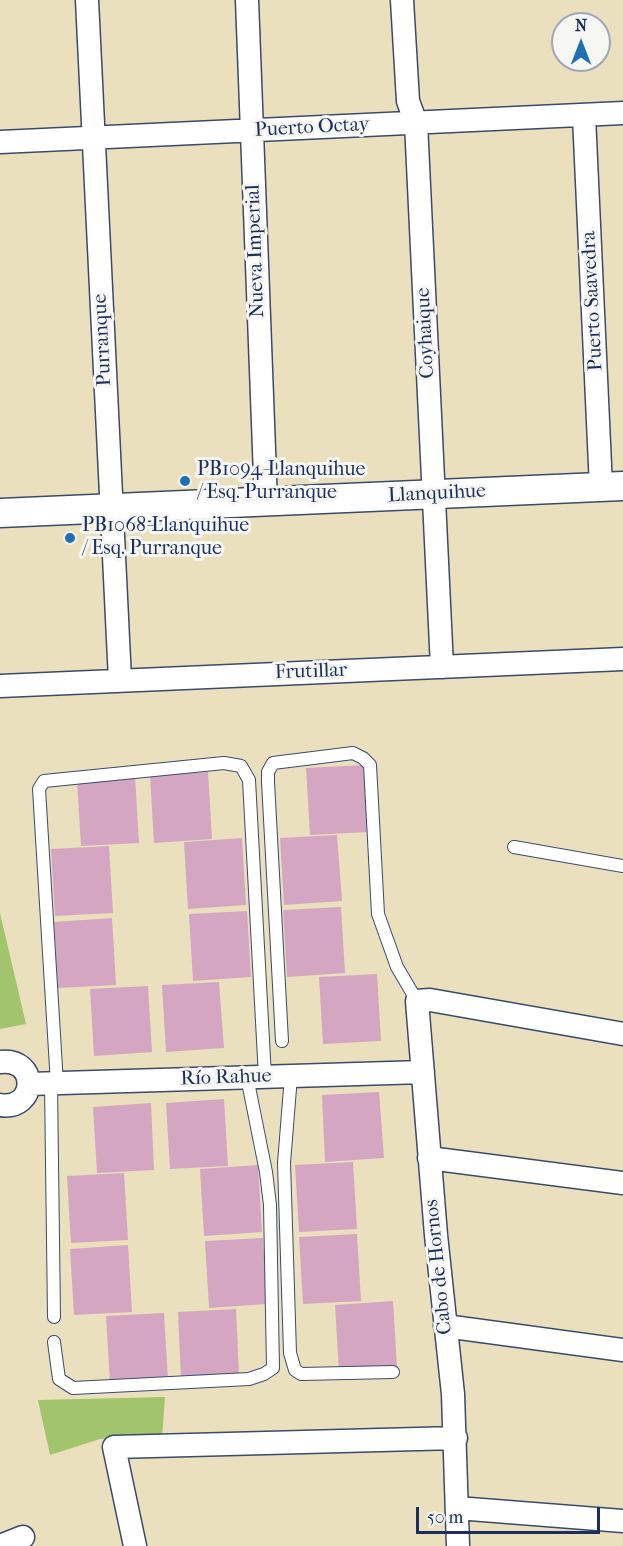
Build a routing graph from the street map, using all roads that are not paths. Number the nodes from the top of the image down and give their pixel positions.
1 (87, 0) edge
2 (247, 0) edge
3 (402, 0) edge
4 (623, 113) edge
5 (584, 116) junction
6 (416, 123) junction
7 (251, 131) junction
8 (92, 138) junction
9 (0, 142) edge
10 (612, 487) edge
11 (434, 494) junction
12 (266, 502) junction
13 (111, 508) junction
14 (0, 513) edge
15 (623, 659) edge
16 (442, 667) junction
17 (120, 680) junction
18 (0, 686) edge
19 (514, 848) dead end
20 (623, 866) edge
21 (424, 1000) junction
22 (623, 1034) edge
23 (282, 1041) dead end
24 (0, 1062) edge
25 (423, 1072) junction
26 (291, 1076) junction
27 (256, 1077) junction
28 (46, 1084) junction
29 (0, 1105) edge
30 (429, 1158) junction
31 (623, 1183) edge
32 (54, 1317) dead end
33 (445, 1326) junction
34 (54, 1342) dead end
35 (623, 1350) edge
36 (393, 1372) dead end
37 (456, 1438) junction
38 (458, 1508) junction
39 (623, 1521) edge
40 (23, 1537) dead end
41 (0, 1546) edge
42 (135, 1546) edge
43 (458, 1546) edge

1 - 8 street, Purranque
2 - 7 street, Nueva Imperial
3 - 6 street, Coyhaique
4 - 5 street, Puerto Octay
5 - 6 street, Puerto Octay
5 - 10 street, Puerto Saavedra
6 - 7 street, Puerto Octay
6 - 11 street, Coyhaique
7 - 8 street, Puerto Octay
7 - 12 street, Nueva Imperial
8 - 9 street, Puerto Octay
8 - 13 street, Purranque
10 - 11 street, Llanquihue
11 - 12 street, Llanquihue
11 - 16 street, Coyhaique
12 - 13 street, Llanquihue
13 - 14 street, Llanquihue
13 - 17 street, Purranque
15 - 16 street, Frutillar
16 - 17 street, Frutillar
17 - 18 street, Frutillar
19 - 20 lane
21 - 22 street
21 - 23 lane
21 - 25 street, Cabo de Hornos
24 - 28 street
25 - 26 street, Río Rahue
25 - 30 street, Cabo de Hornos
26 - 27 street, Río Rahue
26 - 36 lane
27 - 28 street, Río Rahue
27 - 28 lane
27 - 34 lane
28 - 29 street
28 - 32 lane
30 - 31 street
30 - 33 street, Cabo de Hornos
33 - 35 street
33 - 37 street, Cabo de Hornos
37 - 38 street, Cabo de Hornos
37 - 42 street
38 - 39 street
38 - 43 street, Cabo de Hornos
40 - 41 street

